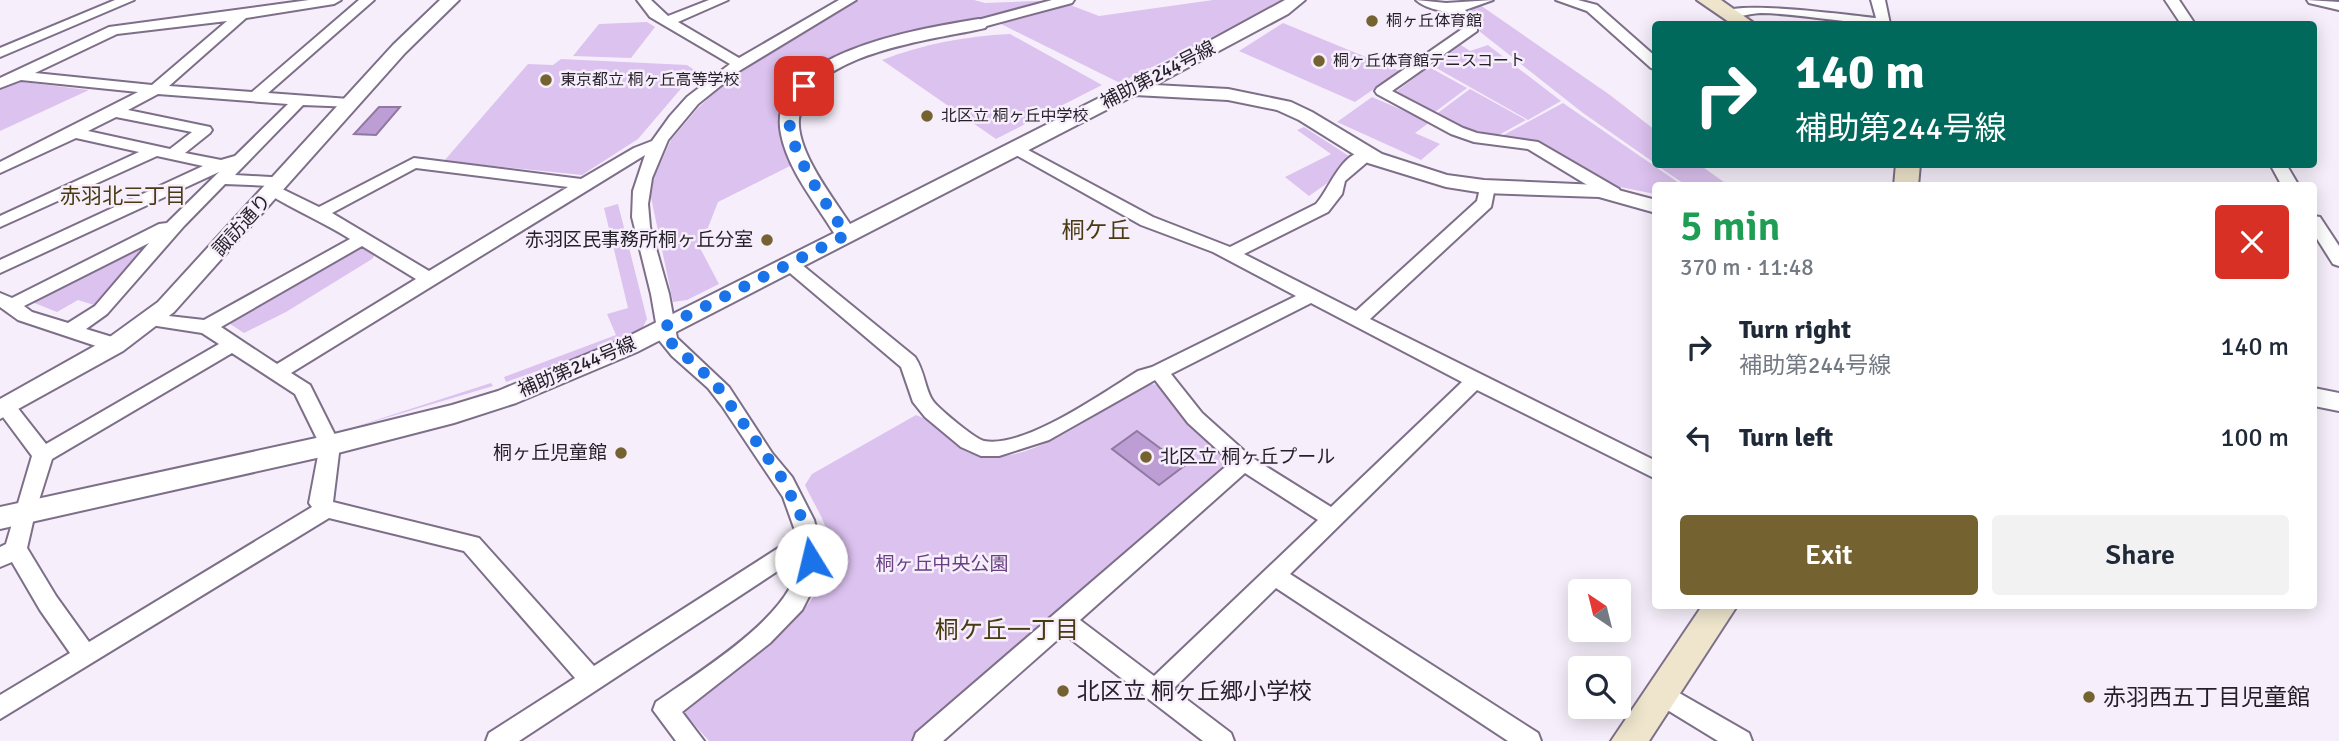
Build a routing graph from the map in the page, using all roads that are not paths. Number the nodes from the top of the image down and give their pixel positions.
1 (127, 0) edge
2 (334, 0) edge
3 (368, 0) edge
4 (450, 0) edge
5 (644, 0) edge
6 (720, 0) edge
7 (849, 0) edge
8 (1066, 0) edge
9 (1296, 0) edge
10 (1423, 0) edge
11 (1486, 0) edge
12 (1563, 0) edge
13 (1707, 0) edge
14 (1878, 0) edge
15 (2172, 0) edge
16 (2314, 0) edge
17 (2339, 6) edge
18 (1454, 8) junction
19 (1726, 13) junction
20 (242, 15) junction
21 (667, 21) junction
22 (1740, 21) edge
23 (1866, 21) edge
24 (1883, 21) edge
25 (2186, 21) edge
26 (979, 24) joint
27 (0, 53) edge
28 (1652, 61) edge
29 (741, 65) junction
30 (18, 75) junction
31 (0, 83) edge
32 (1131, 88) junction
33 (156, 89) junction
34 (255, 97) junction
35 (299, 101) junction
36 (349, 104) junction
37 (116, 112) junction
38 (74, 134) junction
39 (658, 144) junction
40 (1016, 148) junction
41 (152, 152) junction
42 (1366, 155) junction
43 (171, 156) junction
44 (0, 168) edge
45 (229, 168) junction
46 (583, 184) junction
47 (277, 186) junction
48 (1487, 187) junction
49 (1613, 193) junction
50 (1652, 206) edge
51 (320, 213) junction
52 (0, 222) edge
53 (178, 222) junction
54 (2317, 226) edge
55 (846, 235) junction
56 (362, 239) junction
57 (1230, 254) junction
58 (2339, 260) edge
59 (790, 264) junction
60 (0, 267) edge
61 (429, 279) junction
62 (1310, 296) junction
63 (5, 302) edge
64 (151, 320) junction
65 (1358, 320) junction
66 (666, 326) junction
67 (207, 327) junction
68 (71, 330) junction
69 (234, 343) junction
70 (115, 345) junction
71 (278, 372) junction
72 (1159, 372) junction
73 (1475, 381) junction
74 (2317, 398) edge
75 (2339, 402) edge
76 (3, 408) edge
77 (330, 445) junction
78 (43, 455) junction
79 (1244, 462) junction
80 (1652, 469) edge
81 (326, 509) junction
82 (24, 513) junction
83 (0, 518) edge
84 (1332, 518) junction
85 (809, 539) junction
86 (8, 553) edge
87 (1275, 576) junction
88 (1718, 609) edge
89 (1064, 621) junction
90 (86, 656) junction
91 (592, 680) junction
92 (1156, 690) junction
93 (1660, 693) junction
94 (0, 708) edge
95 (498, 741) edge
96 (692, 741) edge
97 (925, 741) edge
98 (1222, 741) edge
99 (1530, 741) edge
100 (1629, 741) edge
101 (1740, 741) edge

1 - 27 street
2 - 20 street
3 - 34 street
4 - 36 street, 諏訪通り
5 - 21 street
6 - 21 street
7 - 29 street
8 - 26 street
9 - 32 street, 補助第244号線
10 - 18 street
11 - 18 street
12 - 28 street
13 - 19 main road
14 - 24 street
15 - 25 street
16 - 17 street
18 - 49 street
19 - 22 main road
19 - 23 street
20 - 30 street
20 - 33 street
21 - 29 street
26 - 55 street
29 - 39 street
30 - 31 street
30 - 33 street
32 - 40 street, 補助第244号線
32 - 42 street
33 - 34 street
33 - 37 street
34 - 35 street
35 - 36 street
35 - 45 street
36 - 47 street, 諏訪通り
37 - 38 street
37 - 43 street
38 - 41 street
38 - 44 street
39 - 46 street
39 - 66 street
40 - 55 street, 補助第244号線
40 - 57 street
41 - 43 street
41 - 52 street
42 - 48 street
42 - 57 street
43 - 45 street
45 - 47 street
45 - 53 street
45 - 60 street
46 - 51 street
46 - 61 street
47 - 51 street
47 - 64 street, 諏訪通り
48 - 49 street
48 - 65 street
49 - 50 street
51 - 56 street
53 - 63 street
53 - 68 street
54 - 58 street
55 - 59 street, 補助第244号線
56 - 61 street
56 - 67 street
57 - 62 street
59 - 66 street, 補助第244号線
59 - 72 street
61 - 71 street
62 - 65 street
62 - 72 street
63 - 68 street
64 - 67 street
64 - 70 street, 諏訪通り
65 - 73 street
66 - 77 street, 補助第244号線
66 - 85 street
67 - 69 street
68 - 70 street
69 - 71 street
69 - 78 street
70 - 76 street, 諏訪通り
71 - 77 street
72 - 79 street
73 - 80 street
73 - 84 street
74 - 75 street
76 - 78 street
77 - 81 street
77 - 82 street, 補助第244号線
78 - 82 street
79 - 84 street
79 - 89 street
81 - 90 street
81 - 91 street
82 - 83 street, 補助第244号線
82 - 86 street
84 - 87 street
85 - 91 street
85 - 96 street
86 - 90 street
87 - 92 street
87 - 99 street
88 - 93 main road
89 - 92 street
89 - 97 street
90 - 94 street
91 - 95 street
92 - 98 street
93 - 100 main road
93 - 101 street

